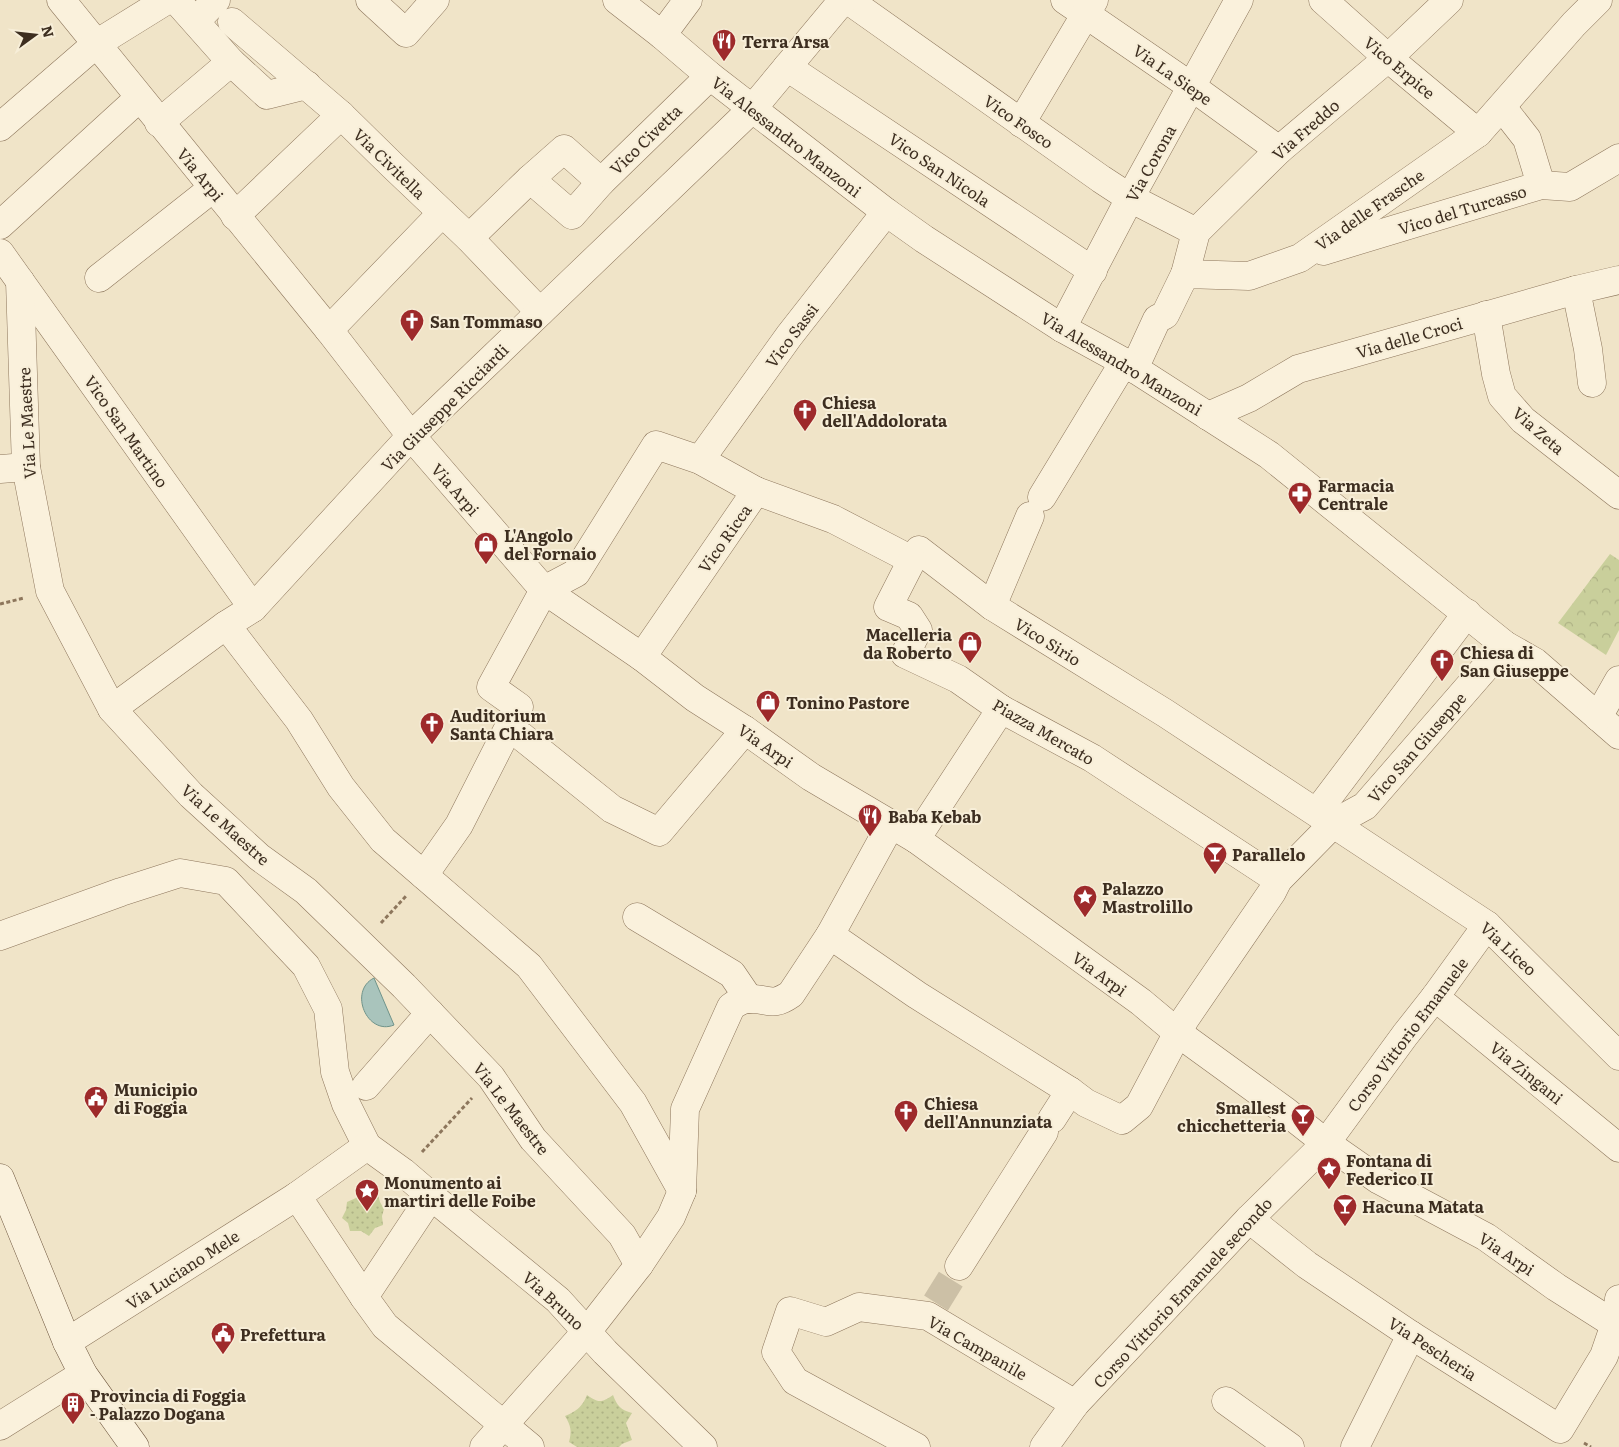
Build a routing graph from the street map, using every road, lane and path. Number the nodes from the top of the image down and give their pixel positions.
1 (61, 0) edge
2 (167, 0) edge
3 (176, 0) edge
4 (216, 0) edge
5 (370, 0) edge
6 (435, 0) edge
7 (617, 0) edge
8 (688, 0) edge
9 (844, 0) edge
10 (848, 0) edge
11 (1239, 0) edge
12 (1323, 0) edge
13 (1449, 0) edge
14 (1598, 0) edge
15 (1082, 5) edge
16 (196, 21) junction
17 (232, 22) dead end
18 (662, 35) junction
19 (96, 44) junction
20 (1388, 58) junction
21 (231, 62) junction
22 (787, 67) junction
23 (710, 76) junction
24 (307, 85) junction
25 (1192, 87) junction
26 (139, 98) junction
27 (1502, 107) junction
28 (753, 108) junction
29 (341, 115) junction
30 (159, 123) junction
31 (1021, 123) junction
32 (0, 127) edge
33 (1478, 133) junction
34 (1279, 150) junction
35 (1619, 158) edge
36 (530, 179) junction
37 (601, 182) junction
38 (1541, 185) junction
39 (212, 188) junction
40 (1130, 198) junction
41 (886, 212) junction
42 (442, 213) junction
43 (235, 216) junction
44 (0, 225) edge
45 (1196, 232) junction
46 (469, 238) junction
47 (0, 253) edge
48 (1300, 258) junction
49 (1093, 271) junction
50 (1185, 274) junction
51 (99, 278) dead end
52 (1619, 280) edge
53 (20, 281) junction
54 (1576, 290) junction
55 (540, 312) junction
56 (1486, 315) junction
57 (1062, 328) junction
58 (329, 330) junction
59 (1129, 365) junction
60 (1592, 383) dead end
61 (1208, 416) junction
62 (411, 436) junction
63 (700, 460) junction
64 (13, 468) edge
65 (756, 491) junction
66 (1619, 495) edge
67 (912, 560) junction
68 (544, 590) junction
69 (992, 606) junction
70 (253, 608) junction
71 (1467, 613) junction
72 (226, 625) junction
73 (1505, 645) junction
74 (642, 657) junction
75 (1619, 680) edge
76 (112, 709) junction
77 (1001, 709) junction
78 (1598, 717) junction
79 (745, 730) junction
80 (1378, 730) junction
81 (1619, 735) edge
82 (521, 736) dead end
83 (1410, 754) junction
84 (1325, 818) junction
85 (891, 824) junction
86 (916, 839) junction
87 (424, 875) junction
88 (1278, 880) junction
89 (637, 917) dead end
90 (1487, 925) junction
91 (830, 935) junction
92 (0, 936) edge
93 (361, 944) junction
94 (1435, 997) junction
95 (761, 1001) junction
96 (430, 1013) junction
97 (1178, 1033) junction
98 (1619, 1056) edge
99 (491, 1077) junction
100 (366, 1086) dead end
101 (1070, 1090) junction
102 (1326, 1143) junction
103 (367, 1146) junction
104 (1619, 1148) edge
105 (403, 1172) junction
106 (0, 1178) edge
107 (682, 1191) junction
108 (297, 1196) junction
109 (431, 1196) junction
110 (1249, 1220) junction
111 (639, 1265) junction
112 (959, 1266) tunnel mouth
113 (364, 1297) junction
114 (1618, 1316) edge
115 (586, 1330) junction
116 (1411, 1335) junction
117 (67, 1342) junction
118 (82, 1374) junction
119 (1226, 1402) dead end
120 (1075, 1404) junction
121 (504, 1425) junction
122 (0, 1426) edge
123 (136, 1447) edge
124 (484, 1447) edge
125 (530, 1447) edge
126 (703, 1447) edge
127 (916, 1447) edge
128 (1044, 1447) edge
129 (1290, 1447) edge
130 (1355, 1447) edge

1 - 19 street, Via Arpi
2 - 19 street
3 - 16 street
4 - 16 street
5 - 6 street
7 - 18 street, Via Alessandro Manzoni
8 - 18 street
9 - 22 street, Via Giuseppe Ricciardi
10 - 31 street, Vico Fosco
11 - 25 street, Via Corona
12 - 20 street, Vico Erpice
13 - 20 street, Via Freddo
14 - 27 street, Via delle Frasche
15 - 25 street, Via La Siepe
15 - 31 street
16 - 21 street
17 - 24 street, Via Civitella
18 - 23 street, Via Alessandro Manzoni
19 - 26 street, Via Arpi
19 - 32 street
20 - 33 street, Vico Erpice
20 - 34 street, Via Freddo
21 - 24 street
21 - 30 street
22 - 28 street, Via Giuseppe Ricciardi
22 - 49 street, Vico San Nicola
23 - 28 street, Via Alessandro Manzoni
23 - 37 street, Vico Civetta
24 - 29 street, Via Civitella
25 - 34 street, Via La Siepe
25 - 40 street, Via Corona
26 - 30 street, Via Arpi
26 - 44 street
27 - 33 street, Via delle Frasche
27 - 38 street
28 - 41 street, Via Alessandro Manzoni
28 - 55 street, Via Giuseppe Ricciardi
29 - 42 street, Via Civitella
29 - 43 street
30 - 39 street, Via Arpi
31 - 40 street, Vico Fosco
33 - 48 street, Via delle Frasche
34 - 45 street, Via Freddo
35 - 38 street, Vico del Turcasso
36 - 37 street, Vico Civetta
36 - 37 street
36 - 46 street, Vico Civetta
38 - 48 street, Vico del Turcasso
39 - 43 street, Via Arpi
39 - 51 street
40 - 45 street, Vico Fosco
40 - 49 street, Via Corona
41 - 57 street, Via Alessandro Manzoni
41 - 63 street, Vico Sassi
42 - 46 street, Via Civitella
42 - 58 street
43 - 58 street, Via Arpi
45 - 50 street
46 - 55 street, Via Civitella
47 - 53 street, Vico San Martino
48 - 50 street, Via delle Frasche
49 - 57 street, Via Corona
50 - 59 street
52 - 54 street, Via delle Croci
53 - 64 street, Via Le Maestre
53 - 70 street, Vico San Martino
54 - 56 street, Via delle Croci
54 - 60 street
55 - 62 street, Via Giuseppe Ricciardi
56 - 61 street, Via delle Croci
56 - 66 street, Via Zeta
57 - 59 street, Via Alessandro Manzoni
58 - 62 street, Via Arpi
59 - 61 street, Via Alessandro Manzoni
59 - 69 street
61 - 71 street, Via Alessandro Manzoni
62 - 68 street, Via Arpi
62 - 70 street, Via Giuseppe Ricciardi
63 - 65 street, Vico Ricca
63 - 68 street, Vico Ricca
64 - 76 street, Via Le Maestre
65 - 67 street
65 - 74 street, Vico Ricca
67 - 69 street, Vico Sirio
67 - 77 street, Piazza Mercato
68 - 74 street, Via Arpi
68 - 87 street
69 - 84 street, Vico Sirio
70 - 72 street, Via Giuseppe Ricciardi
71 - 73 street, Via Alessandro Manzoni
71 - 80 street, Vico San Giuseppe
72 - 76 street, Via Giuseppe Ricciardi
72 - 87 street
73 - 78 street, Via Alessandro Manzoni
73 - 83 street, Vico San Giuseppe
74 - 79 street, Via Arpi
75 - 78 street
76 - 93 street, Via Le Maestre
77 - 86 street
77 - 88 street, Piazza Mercato
78 - 81 street, Via Alessandro Manzoni
79 - 82 street
79 - 85 street, Via Arpi
80 - 83 street
80 - 84 street, Vico San Giuseppe
83 - 84 street, Vico San Giuseppe
84 - 88 street, Vico San Giuseppe
84 - 90 street, Via Liceo
85 - 86 street, Via Arpi
85 - 91 street
86 - 97 street, Via Arpi
87 - 93 path
87 - 107 street
88 - 97 street, Vico San Giuseppe
89 - 95 street
90 - 94 street, Corso Vittorio Emanuele
90 - 98 street, Via Liceo
91 - 95 street
91 - 101 street
92 - 103 street
93 - 96 street, Via Le Maestre
94 - 102 street, Corso Vittorio Emanuele
94 - 104 street, Via Zingani
95 - 107 street
96 - 99 street, Via Le Maestre
96 - 100 street
97 - 101 street, Vico San Giuseppe
97 - 102 street, Via Arpi
99 - 105 path
99 - 111 street, Via Le Maestre
101 - 112 street
102 - 110 street, Corso Vittorio Emanuele secondo
102 - 114 street, Via Arpi
103 - 105 street, Via Bruno
103 - 108 street, Via Luciano Mele
105 - 109 street, Via Bruno
106 - 117 street
107 - 111 street
108 - 113 street
108 - 117 street, Via Luciano Mele
109 - 113 street
109 - 115 street, Via Bruno
110 - 116 street, Via Pescheria
110 - 120 street, Corso Vittorio Emanuele secondo
111 - 115 street
113 - 121 street
114 - 116 street, Via Pescheria
115 - 121 street
115 - 126 street, Via Bruno
116 - 130 street
117 - 118 street
118 - 122 street
118 - 123 street
119 - 129 street
120 - 127 street, Via Campanile
120 - 128 street, Corso Vittorio Emanuele secondo
121 - 124 street
121 - 125 street

